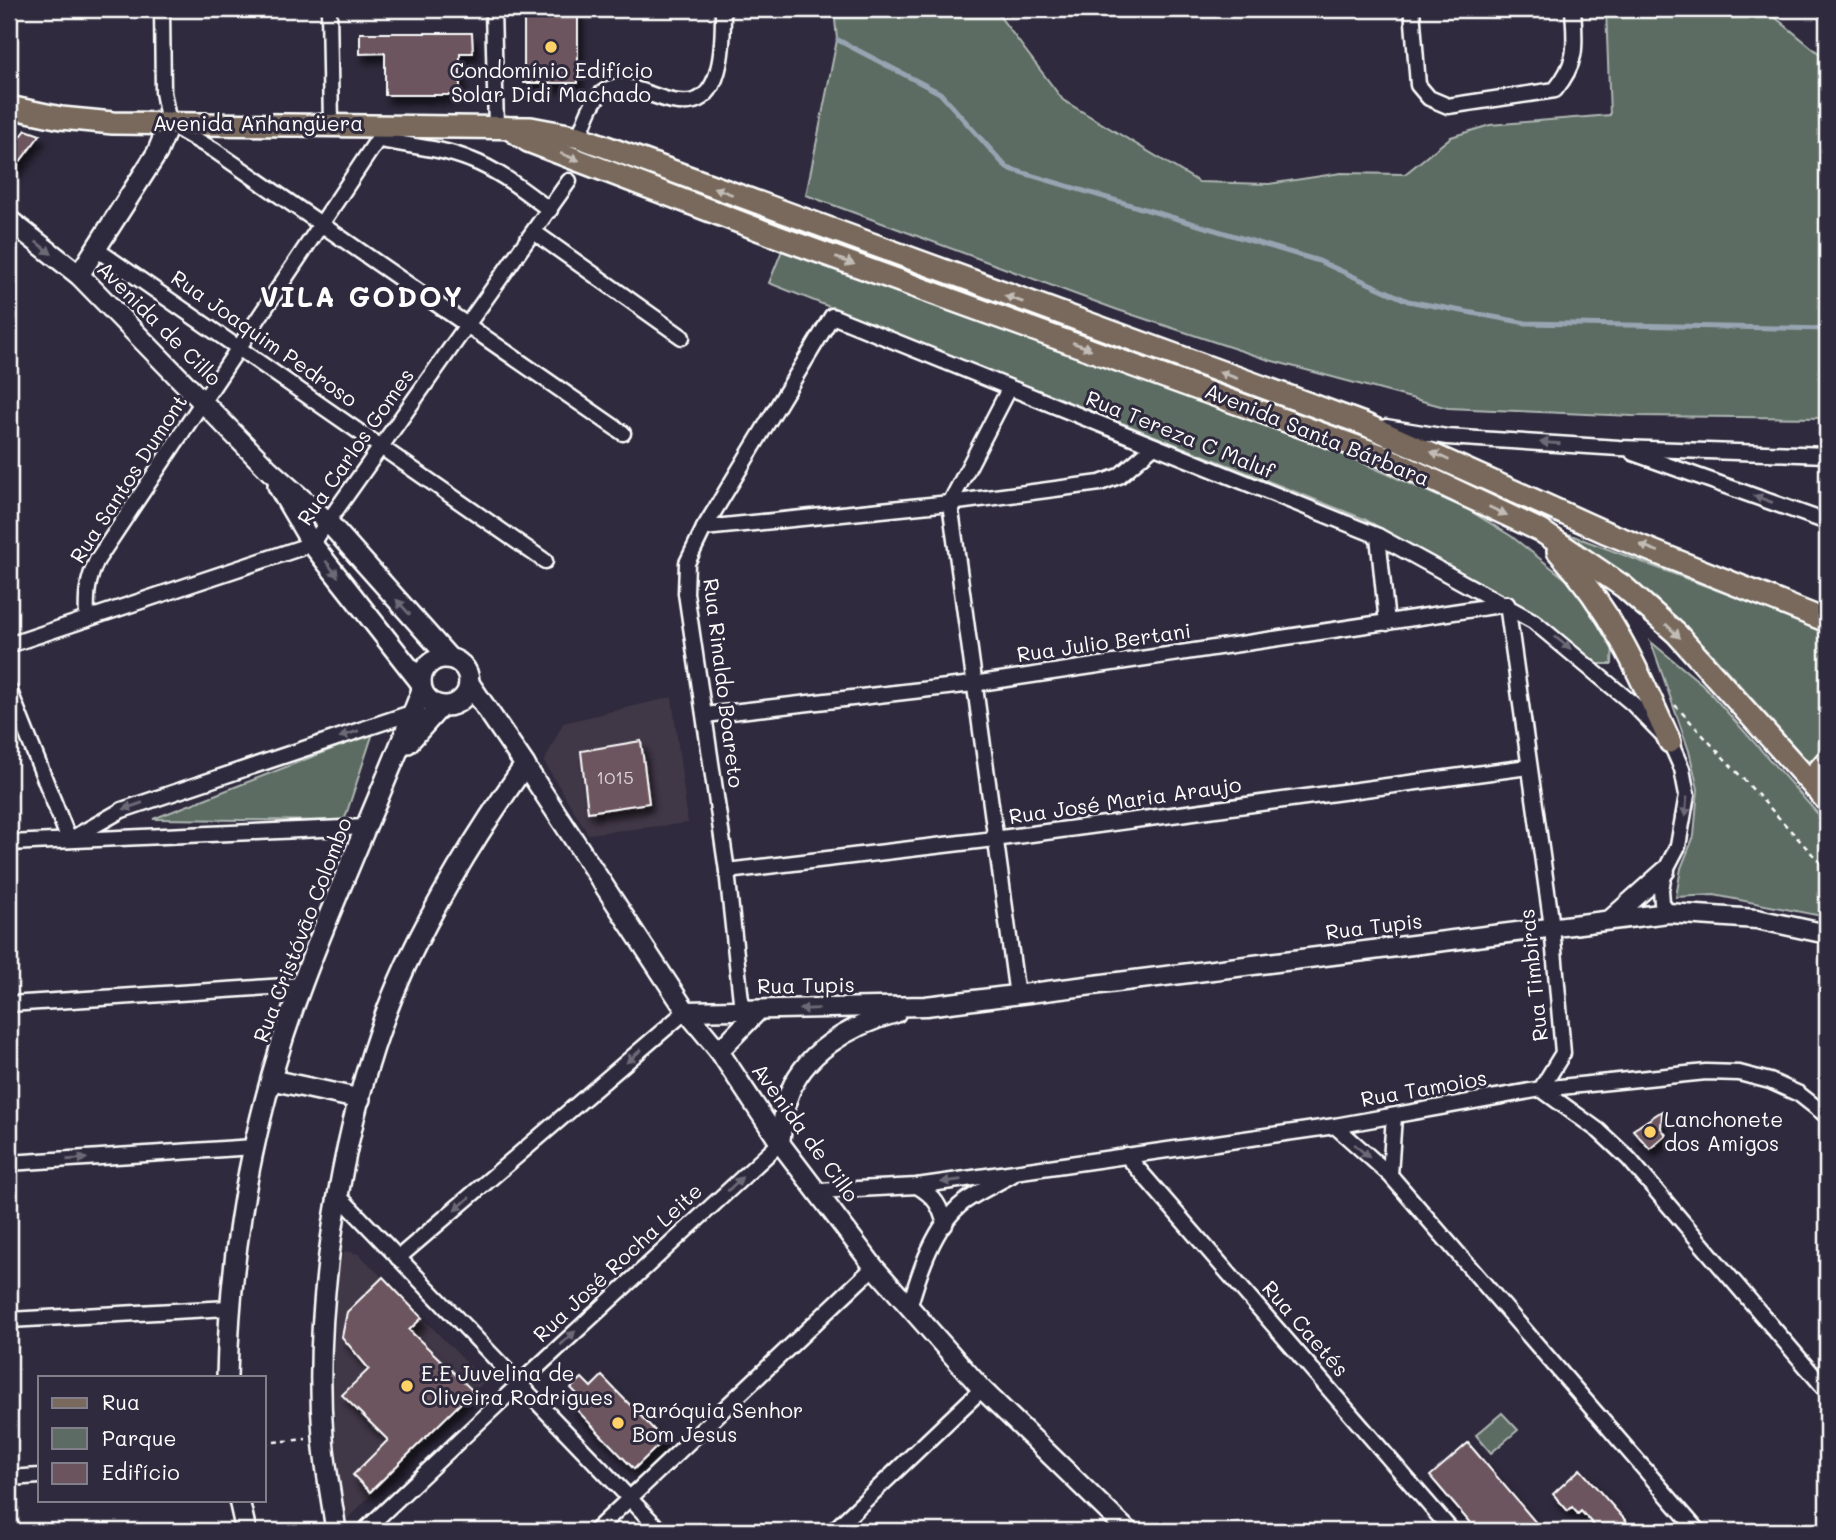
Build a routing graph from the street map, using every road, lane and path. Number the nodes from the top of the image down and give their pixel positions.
1 (162, 9) edge
2 (329, 9) edge
3 (493, 9) edge
4 (723, 9) edge
5 (1412, 9) edge
6 (1573, 9) edge
7 (9, 107) edge
8 (169, 124) junction
9 (331, 125) junction
10 (502, 128) junction
11 (384, 132) junction
12 (579, 137) junction
13 (569, 181) dead end
14 (550, 210) junction
15 (787, 215) joint
16 (9, 220) edge
17 (322, 225) junction
18 (534, 232) junction
19 (781, 238) joint
20 (96, 249) junction
21 (79, 275) junction
22 (832, 316) joint
23 (467, 326) junction
24 (682, 337) dead end
25 (240, 348) junction
26 (1009, 389) junction
27 (204, 402) junction
28 (1364, 424) junction
29 (623, 433) dead end
30 (1154, 446) junction
31 (381, 447) junction
32 (1619, 448) junction
33 (1827, 455) edge
34 (269, 470) junction
35 (950, 503) junction
36 (328, 522) junction
37 (1827, 522) edge
38 (704, 528) junction
39 (1541, 531) junction
40 (1378, 536) junction
41 (312, 544) junction
42 (545, 561) dead end
43 (1712, 572) junction
44 (1507, 604) junction
45 (1827, 608) edge
46 (87, 619) junction
47 (1827, 621) edge
48 (1387, 623) junction
49 (9, 645) edge
50 (449, 658) junction
51 (470, 683) junction
52 (973, 684) junction
53 (421, 686) junction
54 (9, 689) edge
55 (1669, 698) dead end
56 (445, 706) junction
57 (414, 712) junction
58 (705, 715) junction
59 (496, 722) junction
60 (1671, 742) junction
61 (400, 752) junction
62 (1827, 761) edge
63 (526, 765) junction
64 (1528, 767) junction
65 (1810, 780) junction
66 (1827, 801) edge
67 (366, 827) junction
68 (994, 839) junction
69 (69, 840) junction
70 (9, 843) edge
71 (1827, 870) edge
72 (727, 871) junction
73 (1665, 871) junction
74 (1668, 913) junction
75 (1611, 919) junction
76 (1552, 927) junction
77 (1827, 934) edge
78 (302, 985) junction
79 (1017, 996) junction
80 (9, 1004) edge
81 (926, 1006) junction
82 (843, 1008) junction
83 (750, 1011) junction
84 (686, 1012) junction
85 (841, 1035) junction
86 (281, 1048) junction
87 (719, 1051) junction
88 (272, 1080) junction
89 (305, 1087) junction
90 (1541, 1089) junction
91 (360, 1099) junction
92 (1395, 1116) junction
93 (1827, 1116) edge
94 (1335, 1126) junction
95 (780, 1143) junction
96 (254, 1147) junction
97 (1126, 1155) junction
98 (9, 1163) edge
99 (1019, 1171) junction
100 (1390, 1175) junction
101 (917, 1186) junction
102 (817, 1191) junction
103 (340, 1197) junction
104 (945, 1225) junction
105 (398, 1258) junction
106 (874, 1267) junction
107 (229, 1308) junction
108 (909, 1308) junction
109 (9, 1320) edge
110 (227, 1376) edge
111 (518, 1385) junction
112 (982, 1389) junction
113 (1827, 1391) edge
114 (323, 1437) junction
115 (266, 1443) edge
116 (38, 1476) edge
117 (9, 1478) edge
118 (629, 1498) junction
119 (239, 1502) edge
120 (246, 1531) edge
121 (336, 1531) edge
122 (364, 1531) edge
123 (595, 1531) edge
124 (661, 1531) edge
125 (833, 1531) edge
126 (1128, 1531) edge
127 (1452, 1531) edge
128 (1698, 1531) edge

1 - 8 street
2 - 9 street
3 - 10 street
4 - 12 street
5 - 6 street
7 - 8 main road, Avenida Anhangüera
8 - 9 main road, Avenida Anhangüera
8 - 17 street
8 - 20 main road
9 - 11 main road, Avenida Anhangüera
10 - 11 main road, Avenida Anhangüera
10 - 12 main road, Avenida Anhangüera
10 -> 19 main road, Avenida Anhangüera
11 - 14 street
11 - 17 street, Rua Santos Dumont
15 -> 12 main road, Avenida Anhangüera
13 - 14 street, Rua Carlos Gomes
14 - 18 street, Rua Carlos Gomes
28 -> 15 main road, Avenida Santa Bárbara
16 -> 21 main road, Avenida de Cillo
17 - 23 street
17 - 25 street, Rua Santos Dumont
18 - 23 street, Rua Carlos Gomes
18 - 24 street
19 -> 39 main road, Avenida Santa Bárbara
20 - 21 main road
20 - 25 street, Rua Joaquim Pedroso
21 - 27 main road, Avenida de Cillo
22 - 26 street, Rua Tereza C Maluf
22 - 38 street, Rua Rinaldo Boareto
23 - 29 street
23 - 31 street, Rua Carlos Gomes
25 - 27 street, Rua Santos Dumont
25 - 31 street, Rua Joaquim Pedroso
26 - 30 street, Rua Tereza C Maluf
26 - 35 street
27 - 34 main road, Avenida de Cillo
27 - 46 street, Rua Santos Dumont
32 -> 28 street
43 -> 28 main road, Avenida Santa Bárbara
30 - 35 street
30 - 40 street, Rua Tereza C Maluf
31 - 36 street, Rua Carlos Gomes
31 - 42 street, Rua Joaquim Pedroso
32 - 33 street
37 -> 32 street
34 - 36 main road, Avenida de Cillo
34 - 41 main road, Avenida de Cillo
35 - 38 street
35 - 52 street
36 - 41 street, Rua Carlos Gomes
50 -> 36 main road, Avenida de Cillo
38 - 58 street, Rua Rinaldo Boareto
39 - 60 main road
39 -> 65 main road, Avenida Santa Bárbara
40 - 44 street, Rua Tereza C Maluf
40 - 48 street
41 - 46 street, Rua Carlos Gomes
41 -> 53 main road, Avenida de Cillo
43 - 45 main road
43 - 47 main road, Avenida Santa Bárbara
44 - 48 street, Rua Julio Bertani
44 -> 60 street, Rua Tereza C Maluf
44 - 64 street, Rua Timbiras
46 - 49 street, Rua Carlos Gomes
48 - 52 street, Rua Julio Bertani
50 - 51 main road
50 - 53 main road
51 - 56 main road
51 - 59 main road, Avenida de Cillo
52 - 58 street, Rua Julio Bertani
52 - 68 street
53 - 56 main road
53 - 57 main road, Rua Cristóvão Colombo
54 - 69 street
55 - 71 path
56 - 59 main road
56 - 61 main road, Rua Cristóvão Colombo
57 - 61 main road, Rua Cristóvão Colombo
57 -> 69 street
58 - 72 street, Rua Rinaldo Boareto
59 - 63 main road, Avenida de Cillo
60 -> 73 street
61 - 67 main road, Rua Cristóvão Colombo
62 - 65 main road
63 - 84 street, Avenida de Cillo
63 - 91 main road
64 - 68 street, Rua José Maria Araujo
64 - 76 street, Rua Timbiras
65 - 66 main road, Avenida Santa Bárbara
67 - 69 street
67 - 78 main road, Rua Cristóvão Colombo
68 - 72 street, Rua José Maria Araujo
68 - 79 street
69 - 70 street
72 - 83 street, Rua Rinaldo Boareto
73 - 74 street
73 - 75 street
74 - 75 street, Rua Tupis
74 - 77 street, Rua Tupis
75 - 76 street, Rua Tupis
76 - 79 street, Rua Tupis
76 - 90 street, Rua Timbiras
78 - 80 street
78 - 86 main road, Rua Cristóvão Colombo
79 - 81 street, Rua Tupis
81 - 82 street, Rua Tupis
81 - 85 street, Rua Tupis
82 -> 83 street, Rua Tupis
82 - 85 street
83 - 84 street, Rua Tupis
83 - 87 street
84 - 87 street, Avenida de Cillo
84 -> 105 street
85 - 95 street, Rua Tupis
86 - 88 main road, Rua Cristóvão Colombo
86 - 89 main road
87 - 95 street, Avenida de Cillo
88 - 89 main road
88 - 96 main road, Rua Cristóvão Colombo
89 - 91 main road
90 - 92 street, Rua Tamoios
90 - 93 street, Rua Tamoios
90 - 113 street
91 - 103 main road
92 - 94 street, Rua Tamoios
92 - 100 street
94 - 97 street, Rua Tamoios
94 -> 100 street
95 - 102 street, Avenida de Cillo
111 -> 95 street, Rua José Rocha Leite
98 -> 96 street
96 - 107 main road, Rua Cristóvão Colombo
97 - 99 street, Rua Tamoios
97 - 127 street, Rua Caetés
99 -> 101 street, Rua Tamoios
99 - 104 street, Rua Tamoios
100 - 128 street
101 - 102 street, Rua Tamoios
101 - 104 street
102 - 106 street, Avenida de Cillo
103 - 105 street
103 - 114 main road
104 - 108 street, Rua Tamoios
105 - 111 street
106 - 108 street, Avenida de Cillo
106 - 118 street
107 - 109 street
107 - 110 main road, Rua Cristóvão Colombo
108 - 112 street, Avenida de Cillo
111 - 118 street
111 - 122 street, Rua José Rocha Leite
112 - 125 street
112 - 126 street, Avenida de Cillo
114 - 115 path
114 - 121 main road
116 - 117 street
118 - 123 street
118 - 124 street
119 - 120 main road

